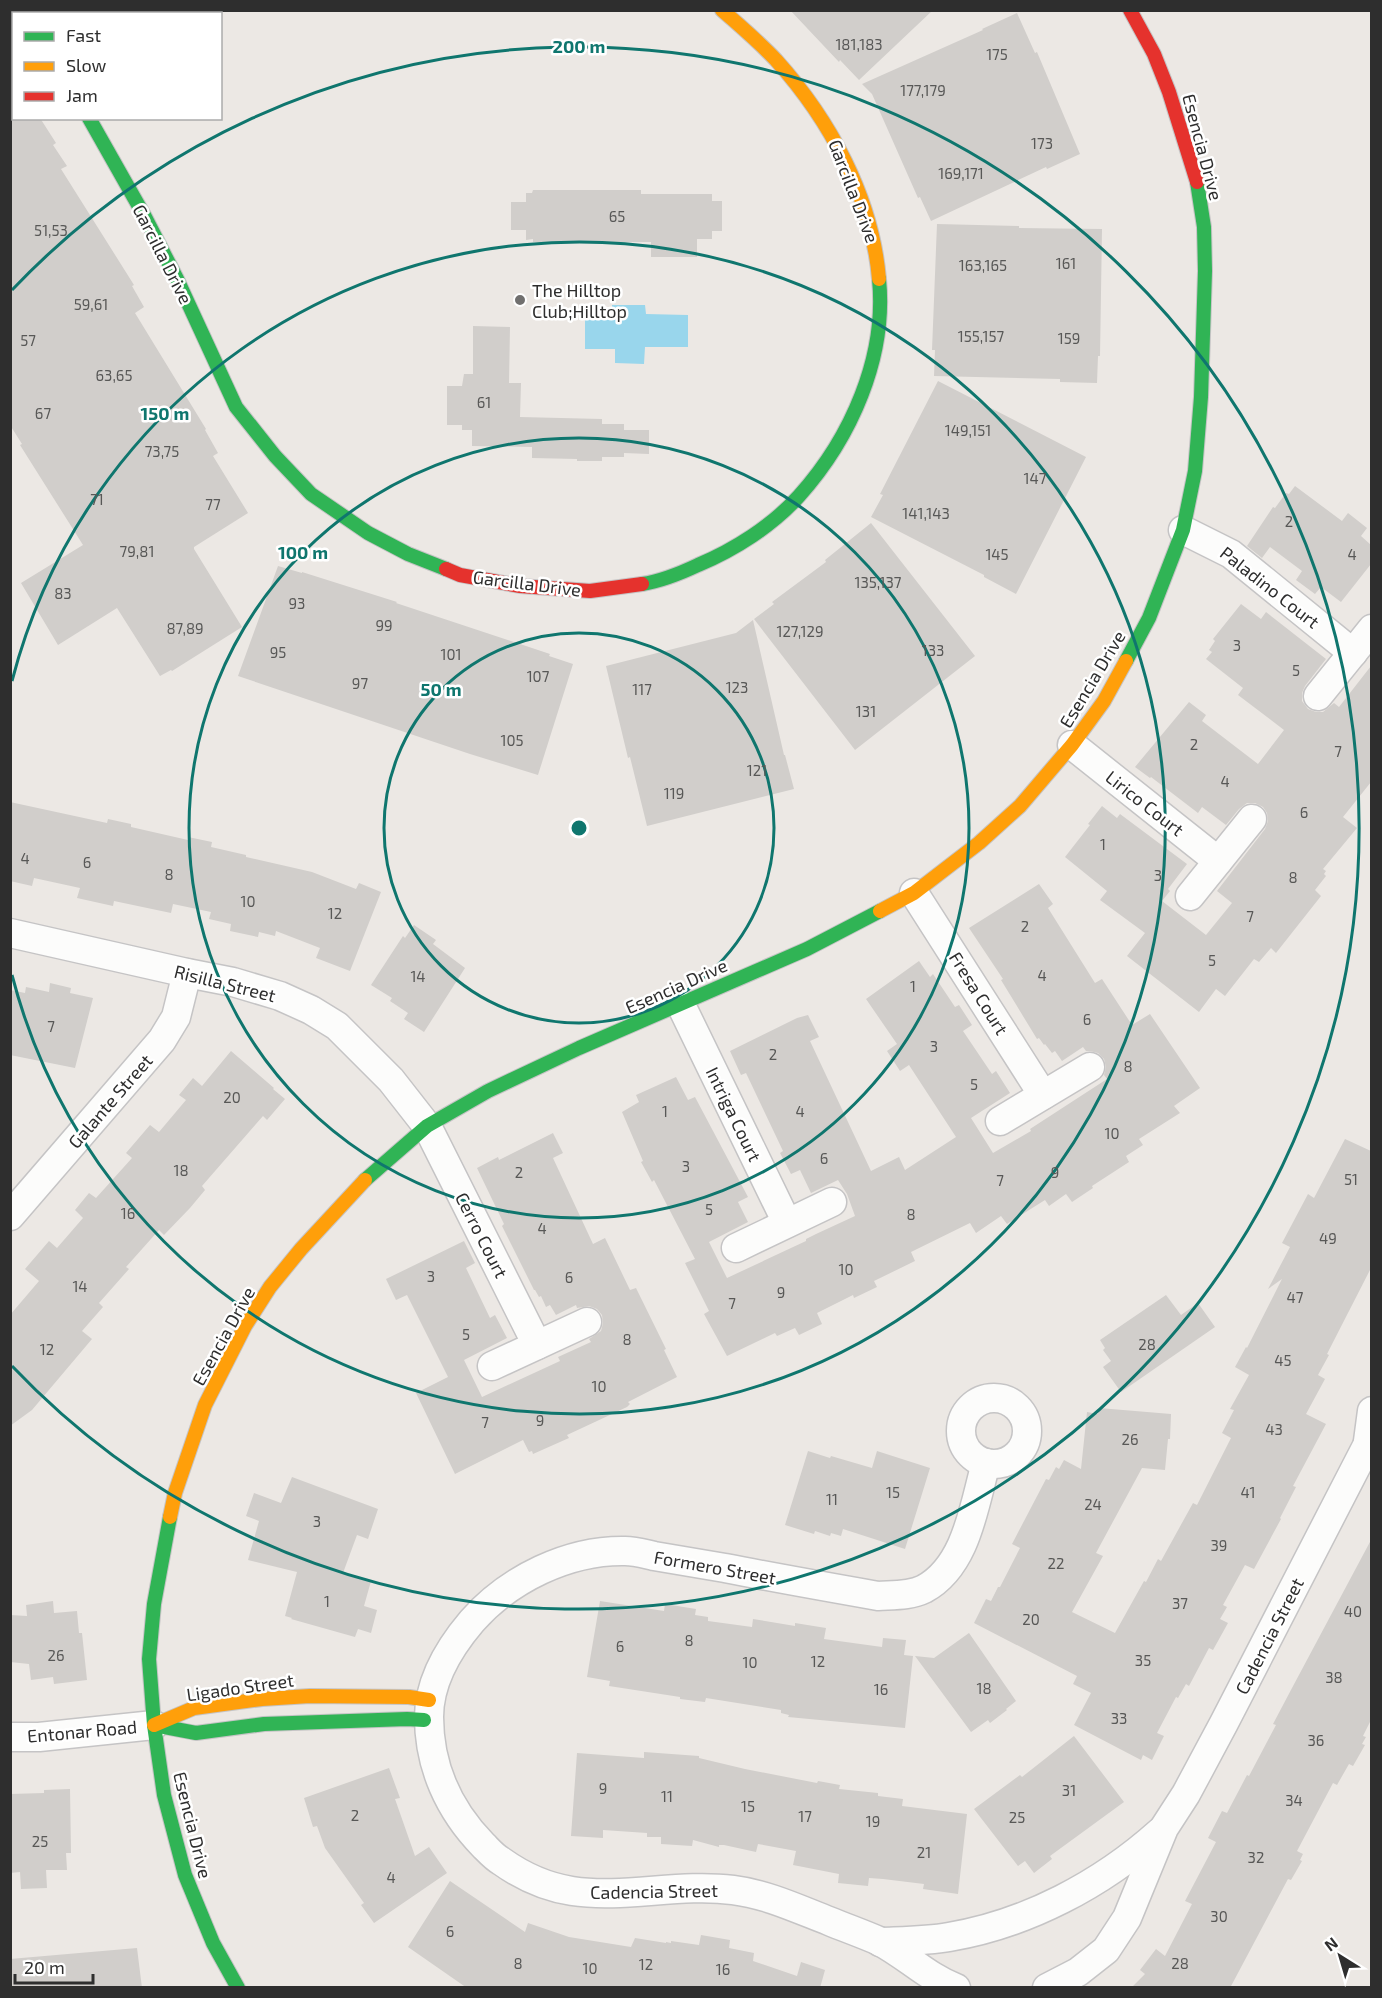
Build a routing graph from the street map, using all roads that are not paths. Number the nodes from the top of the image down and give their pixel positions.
1 (722, 10) edge
2 (1130, 10) edge
3 (89, 120) edge
4 (1183, 530) junction
5 (1371, 629) edge
6 (1353, 653) junction
7 (1318, 696) dead end
8 (1072, 745) junction
9 (1252, 819) dead end
10 (1218, 861) junction
11 (914, 892) junction
12 (1190, 896) dead end
13 (10, 933) edge
14 (187, 973) junction
15 (681, 1005) junction
16 (1090, 1067) dead end
17 (1043, 1095) junction
18 (1000, 1121) dead end
19 (427, 1125) junction
20 (832, 1202) dead end
21 (10, 1216) edge
22 (786, 1223) junction
23 (736, 1248) dead end
24 (587, 1322) dead end
25 (537, 1345) junction
26 (492, 1366) dead end
27 (1371, 1411) edge
28 (1370, 1438) edge
29 (986, 1463) dead end
30 (429, 1710) junction
31 (154, 1725) junction
32 (10, 1737) edge
33 (1164, 1828) junction
34 (880, 1942) junction
35 (238, 1988) edge
36 (956, 1988) edge
37 (1047, 1988) edge

1 - 3 street, Garcilla Drive
2 - 4 street, Esencia Drive
4 - 6 street, Paladino Court
4 - 8 street, Esencia Drive
5 - 6 street
6 - 7 street
8 - 10 street, Lirico Court
8 - 11 street, Esencia Drive
9 - 10 street
10 - 12 street
11 - 15 street, Esencia Drive
11 - 17 street, Fresa Court
13 - 14 street, Risilla Street
14 - 19 street, Risilla Street
14 - 21 street, Galante Street
15 - 19 street, Esencia Drive
15 - 22 street, Intriga Court
16 - 17 street
17 - 18 street
19 - 25 street, Cerro Court
19 - 31 street, Esencia Drive
20 - 22 street
22 - 23 street
24 - 25 street
25 - 26 street
27 - 28 street, Cadencia Street
28 - 33 street, Cadencia Street
29 - 30 street, Formero Street
30 - 31 street, Ligado Street
30 - 31 street, Ligado Street
30 - 34 street, Cadencia Street
31 - 32 street, Entonar Road
31 - 35 street, Esencia Drive
33 - 34 street, Cadencia Street
33 - 37 street, Cadencia Street
34 - 36 street, Cadencia Street

